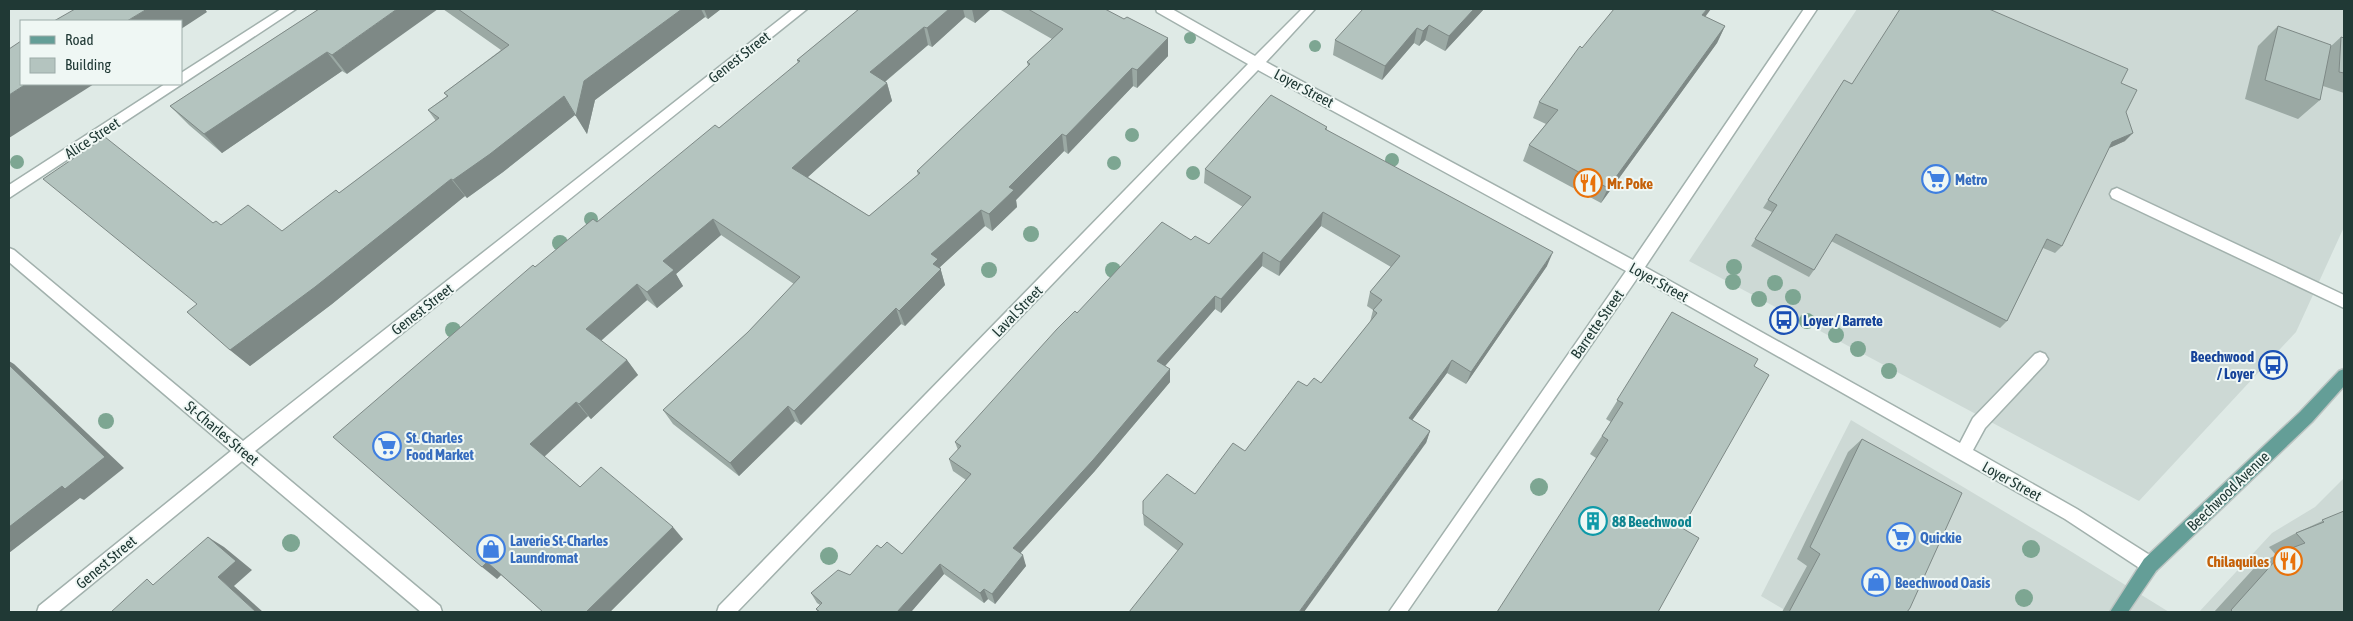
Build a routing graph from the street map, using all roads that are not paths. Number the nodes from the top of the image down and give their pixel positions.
1 (290, 9) edge
2 (801, 9) edge
3 (1162, 9) edge
4 (1309, 9) edge
5 (1811, 9) edge
6 (1257, 63) junction
7 (182, 79) edge
8 (173, 85) edge
9 (9, 192) edge
10 (2118, 194) dead end
11 (9, 254) edge
12 (1636, 268) junction
13 (2344, 302) edge
14 (2040, 359) dead end
15 (2344, 376) edge
16 (243, 450) junction
17 (1964, 454) junction
18 (2150, 565) junction
19 (45, 612) edge
20 (434, 612) edge
21 (725, 612) edge
22 (1397, 612) edge
23 (2118, 612) edge

1 - 7 street
2 - 16 street, Genest Street
3 - 6 street, Loyer Street
4 - 6 street, Laval Street
5 - 12 street, Barrette Street
6 - 12 street, Loyer Street
6 - 21 street, Laval Street
8 - 9 street, Alice Street
10 - 13 street
11 - 16 street, St-Charles Street
12 - 17 street, Loyer Street
12 - 22 street, Barrette Street
14 - 17 street
15 - 18 main road, Beechwood Avenue
16 - 19 street, Genest Street
16 - 20 street, St-Charles Street
17 - 18 street, Loyer Street
18 - 23 main road, Beechwood Avenue

